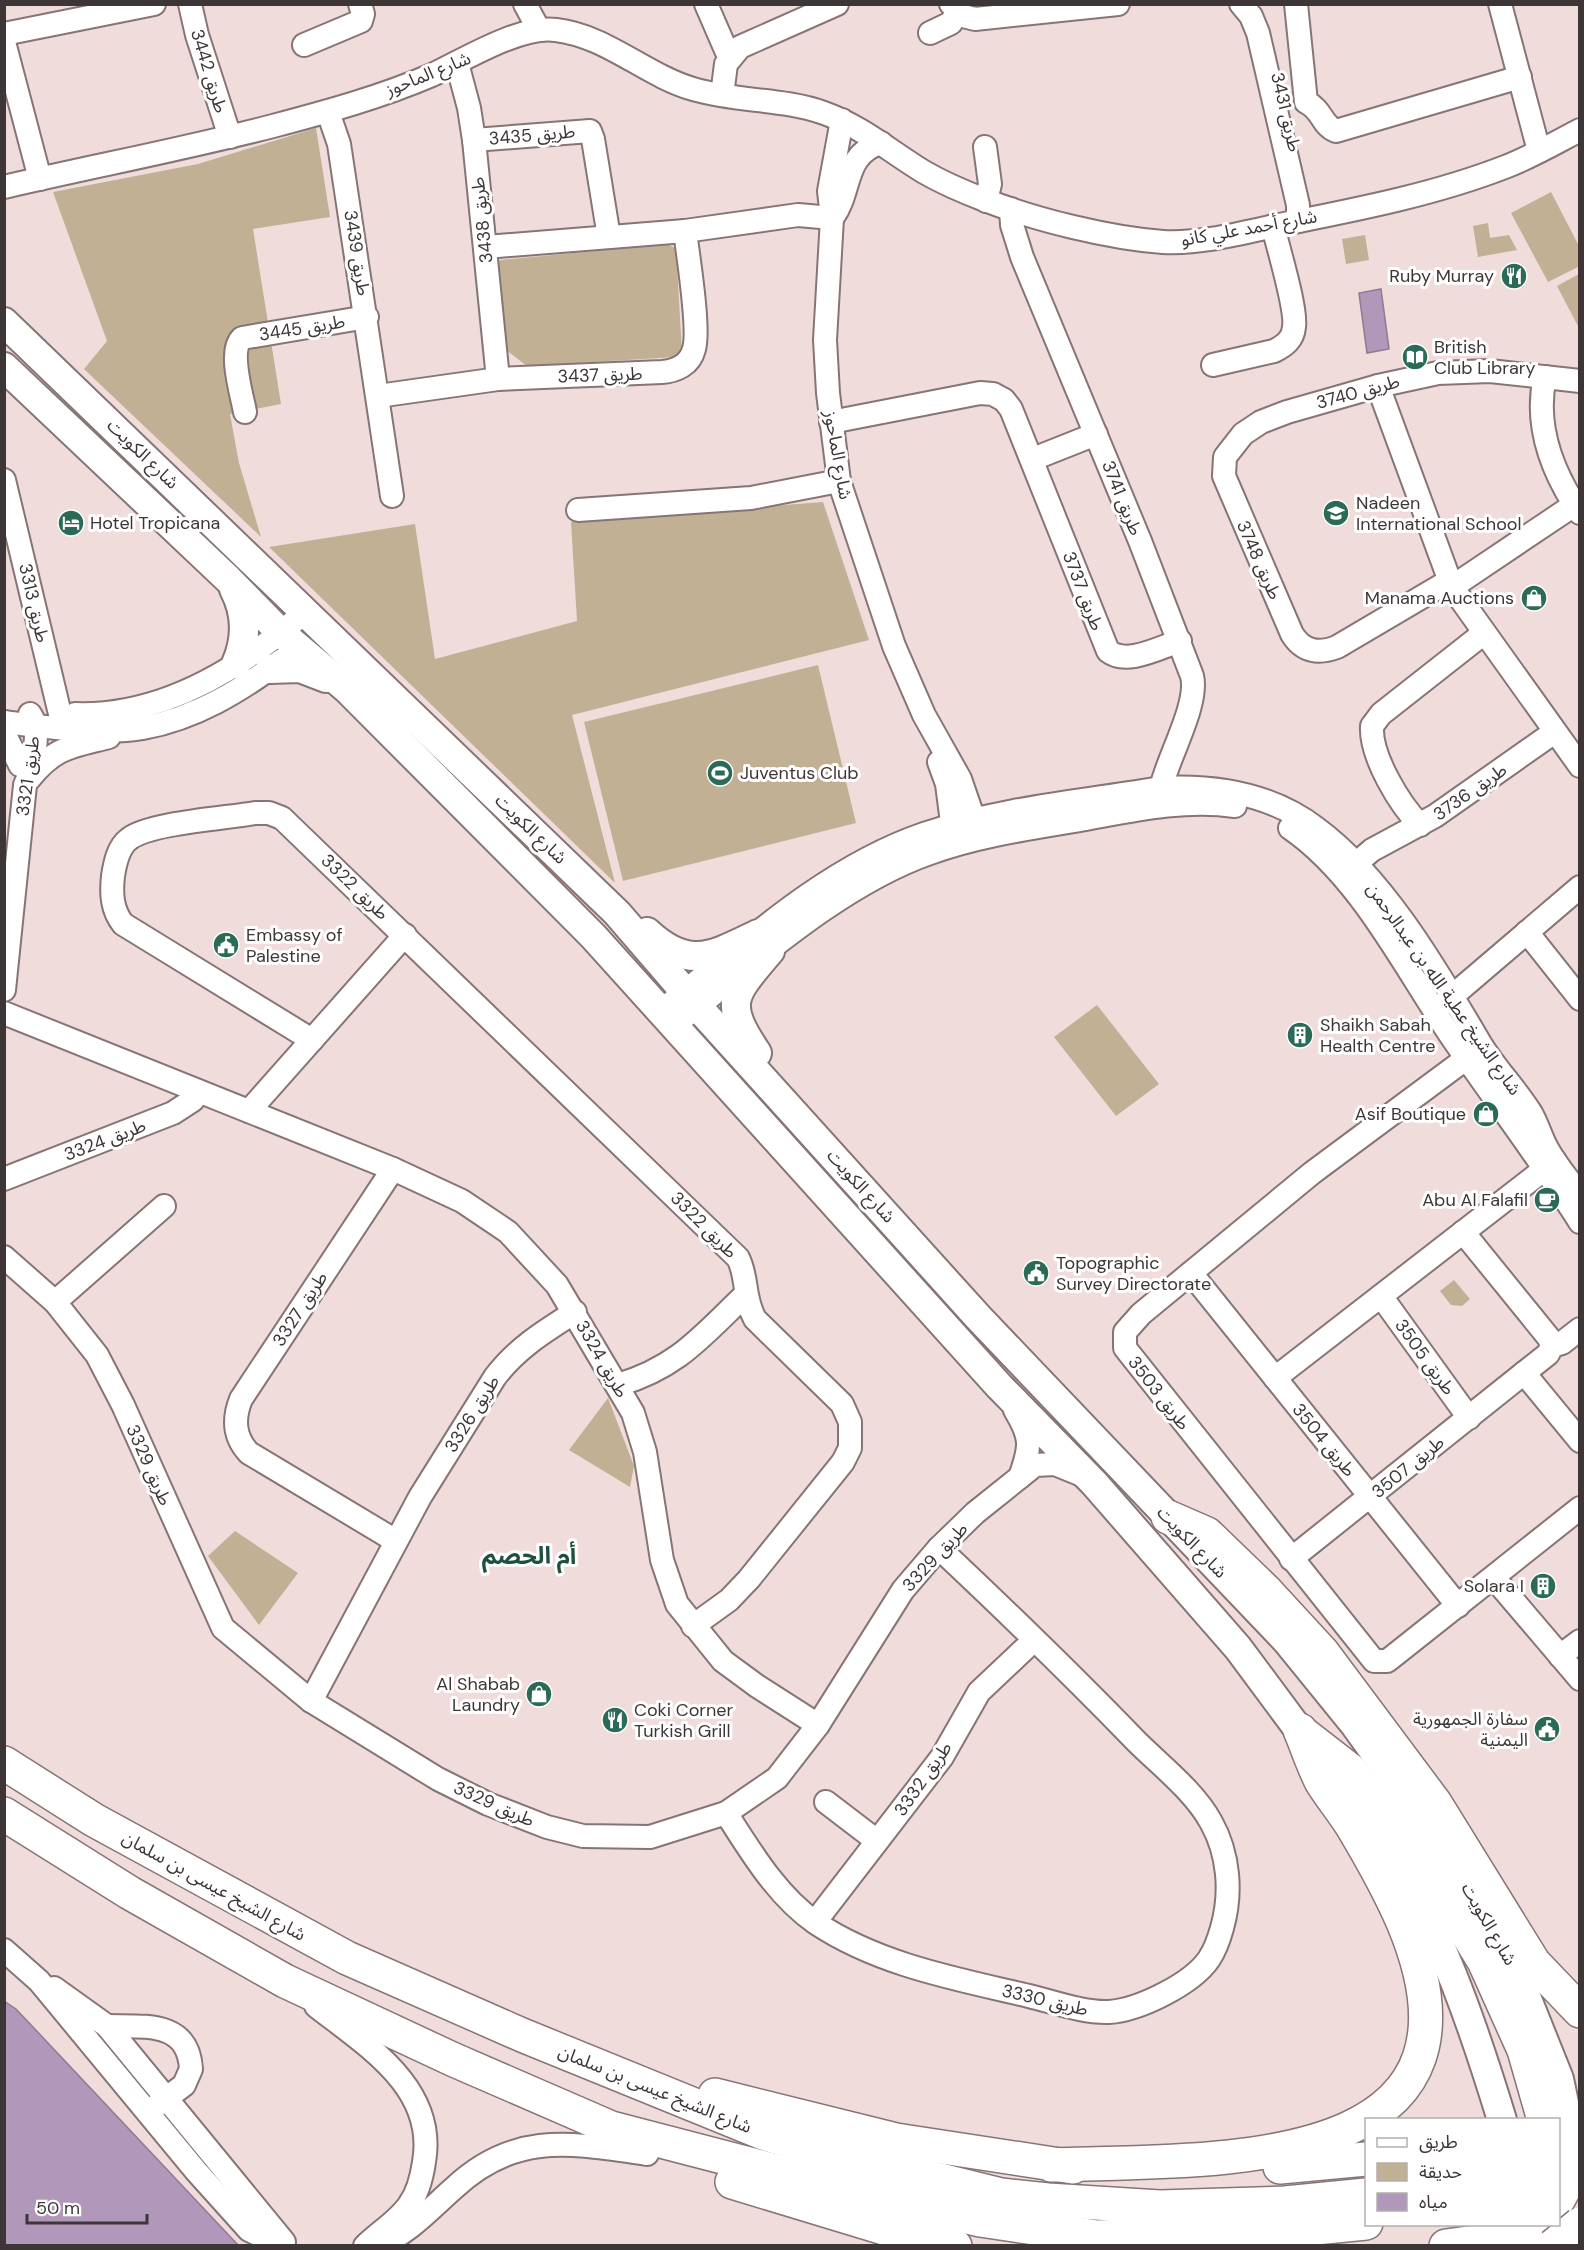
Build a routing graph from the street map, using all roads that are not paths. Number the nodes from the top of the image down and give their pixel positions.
1 (154, 4) edge
2 (190, 4) edge
3 (360, 4) edge
4 (525, 4) edge
5 (706, 4) edge
6 (837, 4) edge
7 (1118, 4) edge
8 (1241, 4) edge
9 (1264, 4) edge
10 (1296, 4) edge
11 (1500, 4) edge
12 (954, 8) edge
13 (539, 30) junction
14 (1262, 32) junction
15 (930, 33) dead end
16 (4, 34) edge
17 (4, 42) edge
18 (304, 45) dead end
19 (729, 57) junction
20 (457, 63) junction
21 (1520, 77) junction
22 (722, 95) junction
23 (1289, 106) junction
24 (328, 111) junction
25 (1580, 117) edge
26 (851, 125) junction
27 (1580, 130) edge
28 (230, 137) junction
29 (474, 140) junction
30 (881, 143) junction
31 (985, 147) dead end
32 (1542, 150) junction
33 (40, 179) junction
34 (4, 187) edge
35 (987, 201) junction
36 (1011, 209) junction
37 (832, 218) junction
38 (1306, 220) junction
39 (1273, 226) junction
40 (685, 231) junction
41 (609, 237) junction
42 (486, 247) junction
43 (367, 317) junction
44 (4, 322) edge
45 (1213, 365) dead end
46 (4, 367) edge
47 (1545, 377) junction
48 (498, 379) junction
49 (1580, 381) edge
50 (1378, 386) junction
51 (378, 396) junction
52 (245, 412) dead end
53 (831, 422) junction
54 (1096, 434) junction
55 (1225, 457) joint
56 (1033, 459) junction
57 (4, 480) edge
58 (839, 481) junction
59 (392, 496) dead end
60 (1577, 509) edge
61 (578, 510) dead end
62 (228, 579) junction
63 (1451, 584) junction
64 (314, 618) junction
65 (1484, 633) junction
66 (290, 640) junction
67 (1180, 641) junction
68 (236, 664) junction
69 (270, 669) junction
70 (347, 689) junction
71 (924, 715) junction
72 (20, 718) edge
73 (60, 720) junction
74 (141, 729) junction
75 (1553, 733) junction
76 (1580, 766) edge
77 (23, 775) junction
78 (1161, 788) junction
79 (1420, 825) junction
80 (977, 828) junction
81 (953, 835) junction
82 (1348, 870) junction
83 (10, 878) edge
84 (1580, 887) edge
85 (617, 913) junction
86 (1527, 932) junction
87 (405, 935) junction
88 (764, 943) junction
89 (4, 990) edge
90 (1453, 995) junction
91 (691, 999) junction
92 (1580, 999) edge
93 (1434, 1010) junction
94 (4, 1014) edge
95 (668, 1018) junction
96 (312, 1040) junction
97 (1474, 1052) junction
98 (198, 1090) junction
99 (774, 1091) junction
100 (249, 1111) junction
101 (1551, 1165) junction
102 (393, 1169) junction
103 (4, 1179) edge
104 (1580, 1195) edge
105 (164, 1206) dead end
106 (1580, 1222) edge
107 (1463, 1232) junction
108 (4, 1250) edge
109 (9, 1264) edge
110 (1191, 1273) junction
111 (745, 1295) junction
112 (1381, 1296) junction
113 (55, 1302) junction
114 (576, 1312) junction
115 (1580, 1329) edge
116 (1552, 1346) junction
117 (1524, 1373) junction
118 (1275, 1378) junction
119 (618, 1385) junction
120 (999, 1386) junction
121 (1469, 1418) junction
122 (1580, 1441) edge
123 (1020, 1477) junction
124 (1094, 1483) junction
125 (1371, 1498) junction
126 (1580, 1508) edge
127 (1168, 1517) junction
128 (396, 1541) junction
129 (939, 1548) junction
130 (1291, 1559) junction
131 (1494, 1578) junction
132 (1458, 1605) junction
133 (693, 1626) junction
134 (1034, 1640) junction
135 (1580, 1641) edge
136 (1560, 1656) junction
137 (1580, 1679) edge
138 (311, 1701) junction
139 (818, 1725) junction
140 (1300, 1731) junction
141 (4, 1764) edge
142 (826, 1802) dead end
143 (726, 1813) junction
144 (4, 1814) edge
145 (877, 1841) junction
146 (815, 1922) junction
147 (4, 1950) edge
148 (39, 1980) junction
149 (285, 1981) junction
150 (1580, 2011) edge
151 (107, 2026) junction
152 (620, 2074) junction
153 (166, 2098) junction
154 (147, 2112) junction
155 (1368, 2118) edge
156 (1501, 2118) edge
157 (1543, 2118) edge
158 (1559, 2118) edge
159 (1365, 2119) edge
160 (611, 2128) junction
161 (647, 2154) junction
162 (1365, 2158) edge
163 (1051, 2165) junction
164 (1365, 2195) edge
165 (1365, 2223) edge
166 (1512, 2226) edge
167 (285, 2246) edge
168 (365, 2246) edge
169 (378, 2246) edge
170 (955, 2246) edge
171 (1446, 2246) edge

1 - 16 street
2 - 28 street, طريق 3442
3 - 18 street
4 - 13 street
5 - 19 street
6 - 19 street
7 - 12 street
8 - 14 street
9 - 14 street, طريق 3431
10 - 23 street
11 - 21 street
12 - 15 street
13 - 20 street, شارع الماحوز
13 - 22 street, شارع الماحوز
14 - 23 street, طريق 3431
17 - 33 street
19 - 22 street
20 - 24 street, شارع الماحوز
20 - 29 street, طريق 3438
21 - 23 street
21 - 32 street
22 - 26 street, شارع الماحوز
23 - 38 street
24 - 28 street, شارع الماحوز
24 - 43 street, طريق 3439
25 - 32 street, شارع أحمد علي كانو
26 - 30 street, شارع أحمد علي كانو
26 - 37 street, شارع الماحوز
27 - 32 street, شارع أحمد علي كانو
28 - 33 street, شارع الماحوز
29 - 41 street, طريق 3435
29 - 42 street, طريق 3438
30 - 35 street, شارع أحمد علي كانو
30 - 37 street, شارع الماحوز
31 - 35 street
32 - 38 street, شارع أحمد علي كانو
33 - 34 street, شارع الماحوز
35 - 36 street, شارع أحمد علي كانو
36 - 39 street, شارع أحمد علي كانو
36 - 54 street, طريق 3741
37 - 40 street
37 - 53 street, شارع الماحوز
38 - 39 street, شارع أحمد علي كانو
39 - 45 street
40 - 41 street
40 - 48 street, طريق 3437
41 - 42 street
42 - 48 street, طريق 3438
43 - 51 street, طريق 3439
43 - 52 street, طريق 3445
44 - 64 main road, شارع الكويت
46 - 62 main road, شارع الكويت
47 - 49 street, طريق 3740
47 - 50 street, طريق 3740
47 - 60 street
48 - 51 street, طريق 3437
50 - 55 street, طريق 3740
50 - 63 street
51 - 59 street, طريق 3439
53 - 56 street, طريق 3737
53 - 58 street, شارع الماحوز
54 - 56 street
54 - 67 street, طريق 3741
55 - 63 street, طريق 3748
56 - 67 street, طريق 3737
57 - 73 street, طريق 3313
58 - 61 street
58 - 71 street, شارع الماحوز
60 - 63 street
62 - 66 main road, شارع الكويت
62 - 68 main road
63 - 65 street
64 - 66 street
64 - 85 main road, شارع الكويت
65 - 75 street
65 - 79 street, طريق 3736
66 - 68 street
66 - 69 street
66 - 70 main road, شارع الكويت
67 - 78 street, طريق 3741
68 - 73 street
69 - 70 main road
69 - 74 street
70 - 95 main road, شارع الكويت
71 - 80 street, شارع الماحوز
71 - 81 street, شارع الماحوز
72 - 73 street
72 - 77 street
72 - 77 street, طريق 3321
73 - 74 street
74 - 77 street
75 - 76 street
75 - 79 street, طريق 3736
77 - 83 street, طريق 3321
78 - 80 street, شارع الشيخ عطية الله بن عبدالرحمن
78 - 82 street, شارع الشيخ عطية الله بن عبدالرحمن
79 - 82 street
80 - 81 street, شارع الشيخ عطية الله بن عبدالرحمن
80 - 82 street, شارع الشيخ عطية الله بن عبدالرحمن
81 - 88 street, شارع الشيخ عطية الله بن عبدالرحمن
82 - 90 street, شارع الشيخ عطية الله بن عبدالرحمن
82 - 93 street, شارع الشيخ عطية الله بن عبدالرحمن
83 - 89 street, طريق 3321
84 - 86 street
85 - 88 main road
85 - 91 main road, شارع الكويت
86 - 90 street
86 - 92 street
87 - 96 street
87 - 96 street, طريق 3322
87 - 111 street, طريق 3322
88 - 91 street, شارع الشيخ عطية الله بن عبدالرحمن
88 - 99 main road
90 - 93 street
90 - 97 street, شارع الشيخ عطية الله بن عبدالرحمن
91 - 95 street, شارع الشيخ عطية الله بن عبدالرحمن
91 - 99 main road, شارع الكويت
93 - 97 street, شارع الشيخ عطية الله بن عبدالرحمن
94 - 98 street, طريق 3324
95 - 120 main road, شارع الكويت
96 - 100 street
97 - 101 street, شارع الشيخ عطية الله بن عبدالرحمن
97 - 110 street, طريق 3503
98 - 100 street, طريق 3324
98 - 103 street, طريق 3324
99 - 127 main road, شارع الكويت
100 - 102 street, طريق 3324
101 - 104 street, شارع الشيخ عطية الله بن عبدالرحمن
101 - 106 street, شارع الشيخ عطية الله بن عبدالرحمن
101 - 107 street
102 - 114 street, طريق 3324
102 - 128 street, طريق 3327
105 - 113 street
107 - 112 street
107 - 116 street
108 - 109 street, طريق 3329
109 - 113 street, طريق 3329
110 - 118 street, طريق 3504
110 - 130 street, طريق 3503
111 - 119 street
111 - 133 street, طريق 3322
112 - 118 street
112 - 121 street, طريق 3505
113 - 138 street, طريق 3329
114 - 119 street, طريق 3324
114 - 128 street, طريق 3326
115 - 116 street, طريق 3507
116 - 117 street, طريق 3507
117 - 121 street, طريق 3507
117 - 122 street
118 - 125 street, طريق 3504
119 - 133 street, طريق 3324
120 - 123 street
120 - 124 main road, شارع الكويت
121 - 125 street, طريق 3507
123 - 124 street, طريق 3329
123 - 129 street, طريق 3329
124 - 140 main road, شارع الكويت
125 - 130 street, طريق 3507
125 - 132 street, طريق 3504
126 - 131 street
127 - 150 highway
127 - 158 main road, شارع الكويت
128 - 138 street, طريق 3326
129 - 134 street, طريق 3330
129 - 139 street, طريق 3329
130 - 132 street, طريق 3503
131 - 132 street
131 - 136 street
133 - 139 street, طريق 3324
134 - 145 street, طريق 3332
134 - 146 street, طريق 3330
135 - 136 street
136 - 137 street
138 - 143 street, طريق 3329
139 - 143 street, طريق 3329
140 - 155 highway
140 - 156 main road, شارع الكويت
140 - 157 highway
141 - 152 highway, شارع الشيخ عيسى بن سلمان
142 - 145 street
143 - 146 street, طريق 3330
144 - 149 highway, شارع الشيخ عيسى بن سلمان
145 - 146 street, طريق 3332
147 - 148 street
148 - 151 street
148 - 154 street
149 - 160 highway, شارع الشيخ عيسى بن سلمان
149 - 168 street
151 - 153 street
151 - 153 street
152 - 163 highway
152 - 164 highway, شارع الشيخ عيسى بن سلمان
153 - 154 street
153 - 167 street
154 - 167 street
159 - 163 highway
160 - 161 highway
160 - 165 highway, شارع الشيخ عيسى بن سلمان
161 - 169 street
161 - 170 highway
162 - 163 highway
166 - 171 highway

